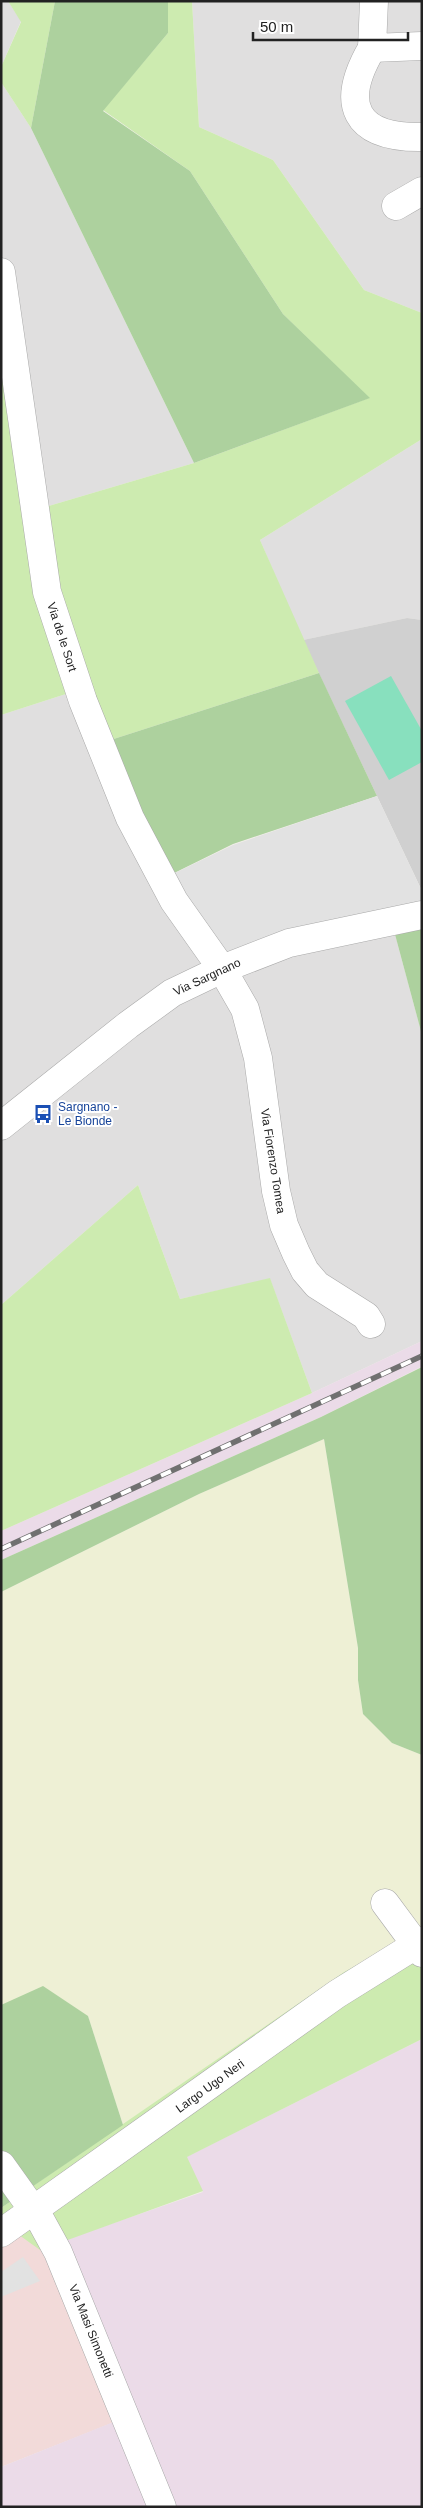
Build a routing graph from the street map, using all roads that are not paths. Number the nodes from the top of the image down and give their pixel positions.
1 (374, 1) edge
2 (422, 46) edge
3 (372, 48) junction
4 (422, 137) edge
5 (422, 191) edge
6 (396, 206) dead end
7 (1, 272) edge
8 (422, 915) edge
9 (222, 968) junction
10 (1, 1126) edge
11 (371, 1324) dead end
12 (385, 1903) dead end
13 (420, 1946) edge
14 (1, 2165) edge
15 (33, 2210) junction
16 (1, 2233) edge
17 (162, 2507) edge

1 - 3 street
2 - 3 street
3 - 4 street
5 - 6 street
7 - 9 street, Via de le Sort
8 - 9 street, Via Sargnano
9 - 10 street, Via Sargnano
9 - 11 street, Via Fiorenzo Tomea
12 - 13 street
13 - 15 street, Largo Ugo Neri
14 - 15 street, Via Masi Simonetti
15 - 16 street, Largo Ugo Neri
15 - 17 street, Via Masi Simonetti

